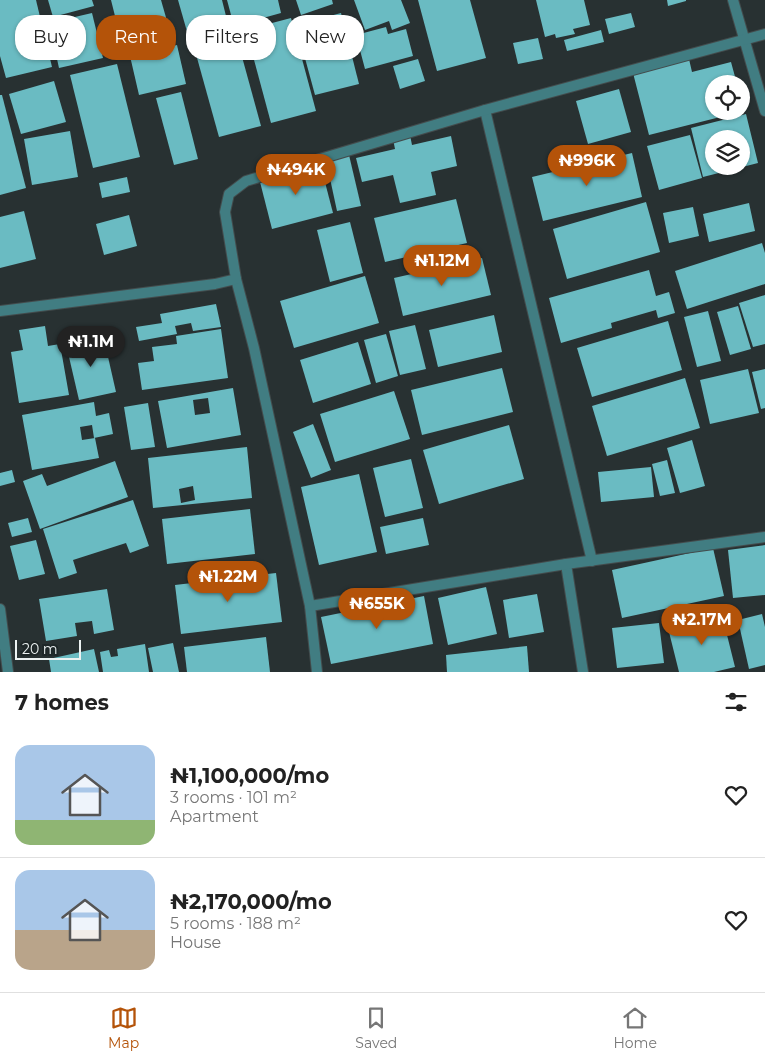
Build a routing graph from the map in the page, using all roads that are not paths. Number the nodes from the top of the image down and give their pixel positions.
1 (733, 0) edge
2 (765, 34) edge
3 (745, 39) junction
4 (485, 110) junction
5 (765, 111) edge
6 (236, 279) junction
7 (0, 311) edge
8 (765, 537) edge
9 (592, 561) junction
10 (566, 564) junction
11 (310, 606) junction
12 (0, 610) edge
13 (8, 672) edge
14 (317, 672) edge
15 (583, 672) edge

1 - 3 street
2 - 3 street
3 - 4 street
3 - 5 street
4 - 6 street
4 - 9 street
6 - 7 street
6 - 11 street
8 - 9 street
9 - 10 street
10 - 11 street
10 - 15 street
11 - 14 street
12 - 13 street

